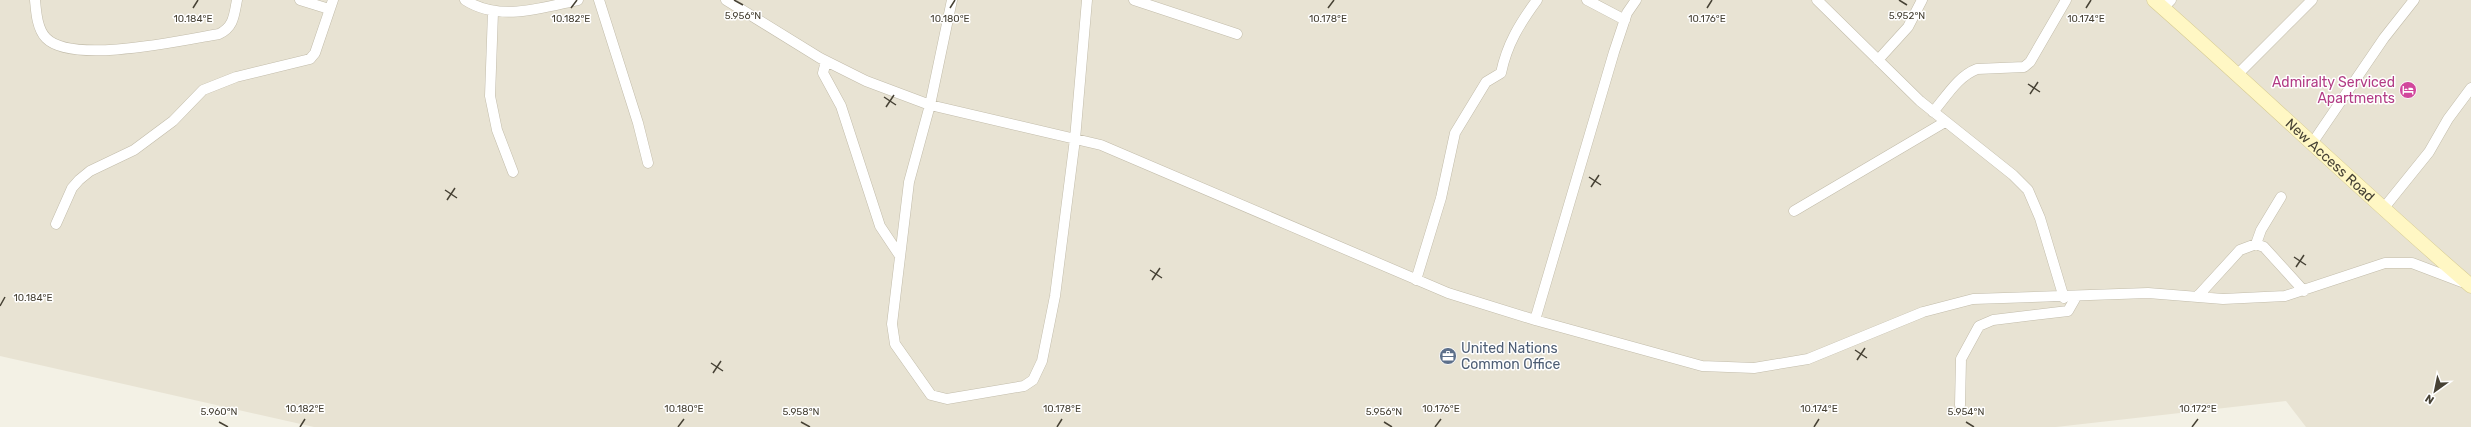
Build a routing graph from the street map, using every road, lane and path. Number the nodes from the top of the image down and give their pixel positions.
1 (35, 0) edge
2 (237, 0) edge
3 (300, 0) edge
4 (465, 0) edge
5 (578, 0) edge
6 (599, 0) edge
7 (726, 0) edge
8 (952, 0) edge
9 (1087, 0) edge
10 (1134, 0) edge
11 (1537, 0) edge
12 (1587, 0) edge
13 (1636, 0) edge
14 (1817, 0) edge
15 (1922, 0) edge
16 (2066, 0) edge
17 (2312, 0) edge
18 (2414, 0) edge
19 (2163, 3) edge
20 (331, 5) edge
21 (493, 12) junction
22 (1625, 20) junction
23 (1237, 34) dead end
24 (1878, 60) junction
25 (826, 61) junction
26 (2237, 74) junction
27 (2471, 88) edge
28 (930, 105) junction
29 (1933, 112) junction
30 (1945, 122) junction
31 (1075, 139) junction
32 (2313, 142) junction
33 (648, 163) dead end
34 (513, 172) dead end
35 (2281, 197) dead end
36 (2383, 209) junction
37 (1794, 211) dead end
38 (56, 224) dead end
39 (2256, 244) junction
40 (900, 256) junction
41 (1416, 280) junction
42 (2471, 286) edge
43 (2304, 291) junction
44 (2076, 297) junction
45 (2197, 297) junction
46 (2064, 298) junction
47 (1535, 320) junction
48 (1960, 405) dead end

1 - 2 street
3 - 20 street
4 - 21 street
5 - 21 street
6 - 33 street
7 - 25 street
8 - 28 street
9 - 31 street
10 - 23 street
11 - 41 street
12 - 22 street
13 - 22 street
14 - 24 street
15 - 24 street
16 - 29 street
17 - 26 street
18 - 32 street
19 - 26 main road, New Access Road
20 - 38 street
21 - 34 street
22 - 47 street
24 - 29 street
25 - 28 street
25 - 40 street
26 - 32 main road, New Access Road
27 - 36 street
28 - 31 street
28 - 40 street
29 - 30 street
30 - 37 street
30 - 46 street
31 - 40 street
31 - 41 street
32 - 36 main road, New Access Road
35 - 39 street
36 - 42 main road, New Access Road
39 - 43 street
39 - 45 street
41 - 47 street
42 - 43 street
43 - 45 street
44 - 45 street
44 - 46 street
44 - 48 street
46 - 47 street

